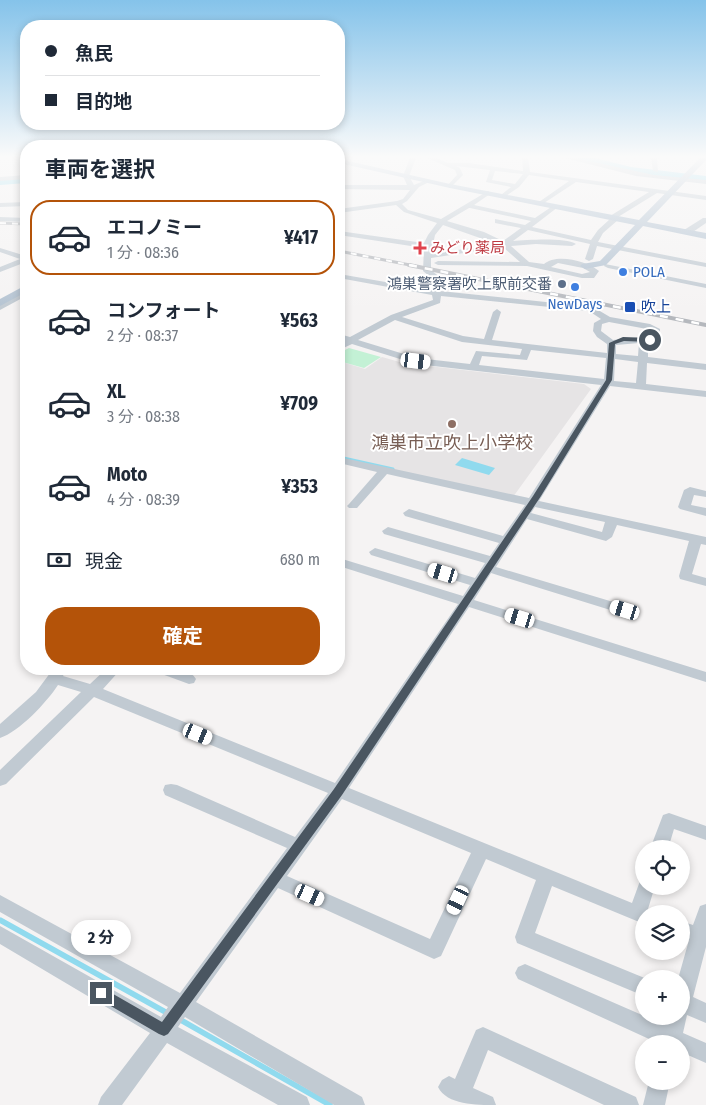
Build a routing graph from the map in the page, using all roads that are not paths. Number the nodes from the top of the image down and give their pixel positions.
1 (404, 210) edge
2 (463, 210) edge
3 (487, 210) edge
4 (551, 210) edge
5 (574, 210) edge
6 (625, 210) edge
7 (658, 210) edge
8 (613, 217) junction
9 (0, 219) edge
10 (20, 220) edge
11 (535, 220) junction
12 (706, 220) edge
13 (498, 221) dead end
14 (439, 222) junction
15 (644, 224) junction
16 (0, 226) edge
17 (20, 227) edge
18 (526, 227) junction
19 (687, 232) junction
20 (345, 235) edge
21 (706, 236) edge
22 (594, 241) junction
23 (546, 242) junction
24 (504, 244) junction
25 (427, 246) junction
26 (620, 249) junction
27 (0, 250) edge
28 (550, 250) dead end
29 (20, 256) edge
30 (428, 259) junction
31 (20, 261) edge
32 (587, 263) junction
33 (527, 264) junction
34 (706, 265) edge
35 (608, 266) junction
36 (546, 267) junction
37 (0, 270) edge
38 (595, 271) junction
39 (345, 277) edge
40 (706, 286) edge
41 (20, 287) edge
42 (20, 291) edge
43 (436, 293) junction
44 (20, 296) edge
45 (0, 298) edge
46 (0, 303) edge
47 (0, 307) edge
48 (497, 312) dead end
49 (394, 317) junction
50 (608, 319) junction
51 (345, 338) edge
52 (644, 339) junction
53 (352, 340) junction
54 (487, 342) junction
55 (612, 343) junction
56 (345, 344) edge
57 (527, 346) junction
58 (612, 356) junction
59 (642, 360) junction
60 (706, 367) edge
61 (473, 368) junction
62 (607, 384) junction
63 (640, 387) junction
64 (706, 394) edge
65 (345, 461) edge
66 (385, 470) junction
67 (706, 494) edge
68 (531, 505) junction
69 (353, 506) dead end
70 (706, 512) edge
71 (409, 514) dead end
72 (388, 531) dead end
73 (703, 538) edge
74 (506, 541) junction
75 (375, 552) dead end
76 (345, 564) edge
77 (490, 565) junction
78 (706, 582) edge
79 (478, 583) junction
80 (465, 601) junction
81 (625, 610) dead end
82 (57, 675) edge
83 (60, 675) edge
84 (108, 675) edge
85 (179, 675) edge
86 (706, 677) edge
87 (189, 679) dead end
88 (92, 690) junction
89 (0, 732) edge
90 (0, 780) edge
91 (171, 790) dead end
92 (338, 792) junction
93 (706, 834) edge
94 (662, 840) edge
95 (299, 846) junction
96 (481, 851) junction
97 (546, 877) junction
98 (275, 879) junction
99 (0, 903) edge
100 (706, 912) edge
101 (635, 913) edge
102 (690, 932) edge
103 (0, 934) edge
104 (703, 937) edge
105 (525, 973) dead end
106 (690, 976) edge
107 (635, 983) edge
108 (184, 1005) junction
109 (690, 1007) edge
110 (706, 1013) edge
111 (164, 1030) junction
112 (658, 1035) edge
113 (690, 1048) edge
114 (706, 1053) edge
115 (658, 1090) edge
116 (109, 1105) edge
117 (300, 1105) edge
118 (354, 1105) edge
119 (485, 1105) edge
120 (628, 1105) edge
121 (654, 1105) edge

1 - 14 street
2 - 14 street
3 - 11 street
4 - 11 street
5 - 8 main road
6 - 8 street
7 - 15 main road
8 - 15 main road
8 - 22 street
9 - 10 street
11 - 18 street
11 - 22 street
12 - 19 street
13 - 18 street
14 - 24 street
14 - 25 street
15 - 19 main road
15 - 26 main road
16 - 17 street
18 - 22 street
18 - 24 street
19 - 21 main road
20 - 25 street
22 - 23 street
22 - 26 street
22 - 32 street
23 - 24 street
23 - 28 street
24 - 30 street
24 - 33 street
25 - 30 street
26 - 32 main road
26 - 34 street
26 - 35 main road
27 - 29 street
30 - 33 street
30 - 43 street
31 - 37 street
32 - 36 street
32 - 38 street
33 - 36 street
35 - 38 main road
35 - 40 street
36 - 38 street
39 - 43 street
41 - 45 street
42 - 46 main road
43 - 49 street
43 - 50 street
44 - 47 street
48 - 54 street
49 - 53 street
49 - 54 street
50 - 52 street
50 - 55 street
51 - 53 street
52 - 55 street
52 - 59 street
53 - 56 street
53 - 61 street
54 - 57 street
55 - 58 street
57 - 58 street
57 - 61 street
58 - 59 street
58 - 62 street
59 - 60 street
59 - 63 street
61 - 62 street
62 - 63 street
62 - 68 street
63 - 64 street
65 - 66 street
66 - 68 street
66 - 69 street
67 - 70 street
68 - 73 street
68 - 73 street
68 - 74 street
71 - 74 street
72 - 77 street
73 - 78 street
74 - 77 street
75 - 79 street
76 - 80 street
77 - 79 street
77 - 81 street
79 - 80 street
80 - 86 street
80 - 92 street
82 - 89 street
83 - 88 street
84 - 88 street
85 - 87 street
88 - 90 street
88 - 92 street
91 - 95 street
92 - 95 street
92 - 96 street
93 - 94 street
95 - 98 street
96 - 97 street
96 - 98 street
97 - 101 street
97 - 107 street
98 - 108 street
99 - 108 street
100 - 104 street
102 - 104 street
103 - 111 street
104 - 106 street
105 - 112 street
108 - 111 street
108 - 118 street
109 - 110 street
111 - 116 street
111 - 117 street
113 - 114 street
115 - 121 street
119 - 120 street

